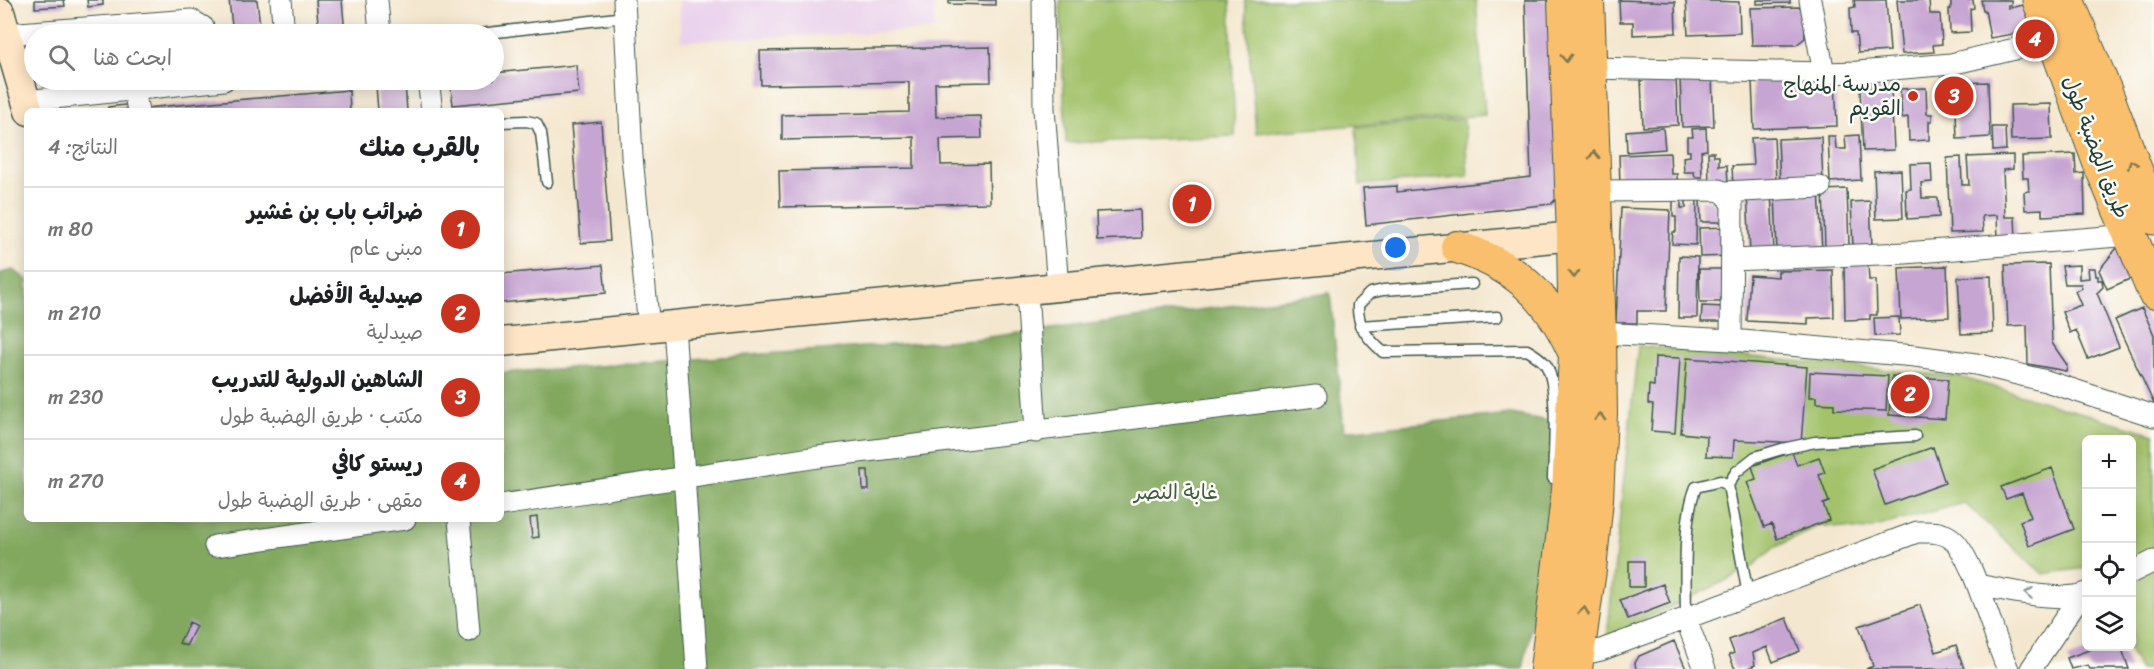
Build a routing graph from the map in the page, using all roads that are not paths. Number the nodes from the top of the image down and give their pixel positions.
1 (281, 0) edge
2 (377, 0) edge
3 (1043, 0) edge
4 (1564, 0) edge
5 (1588, 0) edge
6 (1810, 0) edge
7 (2038, 0) edge
8 (2067, 0) edge
9 (624, 8) edge
10 (3, 23) edge
11 (198, 24) edge
12 (283, 24) edge
13 (379, 24) edge
14 (504, 30) edge
15 (2067, 37) junction
16 (1591, 68) junction
17 (1824, 73) junction
18 (128, 90) edge
19 (134, 90) edge
20 (429, 90) edge
21 (27, 106) edge
22 (137, 108) edge
23 (432, 108) edge
24 (504, 122) edge
25 (547, 182) dead end
26 (1820, 187) dead end
27 (1595, 191) junction
28 (1724, 192) junction
29 (2142, 227) edge
30 (1585, 235) junction
31 (1457, 247) junction
32 (1732, 260) junction
33 (1472, 284) dead end
34 (1058, 288) junction
35 (1027, 291) junction
36 (2154, 292) edge
37 (1497, 317) dead end
38 (661, 326) junction
39 (1360, 326) junction
40 (1600, 333) junction
41 (1731, 340) junction
42 (504, 342) edge
43 (1575, 355) junction
44 (1316, 396) dead end
45 (2154, 416) edge
46 (1036, 432) junction
47 (1915, 436) dead end
48 (685, 478) junction
49 (1728, 484) junction
50 (1553, 491) dead end
51 (504, 505) edge
52 (384, 522) edge
53 (459, 522) edge
54 (215, 546) dead end
55 (2154, 561) edge
56 (2136, 570) edge
57 (1978, 585) junction
58 (2082, 594) edge
59 (1748, 595) junction
60 (2082, 595) edge
61 (1686, 618) junction
62 (469, 631) dead end
63 (1562, 662) edge
64 (697, 669) edge
65 (1705, 669) edge
66 (2008, 669) edge
67 (2031, 669) edge

1 - 12 street
2 - 13 street
3 - 34 street
4 -> 30 main road
5 - 16 main road
6 - 17 street
7 - 15 highway, طريق الهضبة طول
8 - 15 highway, طريق الهضبة طول
9 - 14 lane
9 - 38 street
10 - 11 street
10 - 21 street
15 - 17 street
15 - 29 highway, طريق الهضبة طول
16 - 17 street
27 -> 16 main road
18 - 21 street
19 - 22 street
20 - 23 street
24 - 25 lane
26 - 28 street
27 - 28 street
27 - 30 main road
28 - 32 street
29 - 32 street
29 - 36 highway, طريق الهضبة طول
30 - 31 street
30 - 40 main road
30 -> 43 main road
31 - 34 street
31 - 43 main road
32 - 41 street
33 - 39 lane
34 - 35 street
35 - 38 street
35 - 46 street
37 - 39 lane
38 - 42 street
38 - 48 street
39 - 50 lane
40 - 41 street
63 -> 40 main road
41 - 45 street
43 - 63 main road
44 - 46 street
46 - 48 street
47 - 49 lane
48 - 51 street
48 - 64 street
49 - 59 lane
49 - 61 lane
52 - 54 street
53 - 62 street
55 - 56 street
58 -> 57 street
57 - 59 street
57 - 66 street
59 - 61 street
60 - 67 street
61 - 63 street
61 - 65 street

